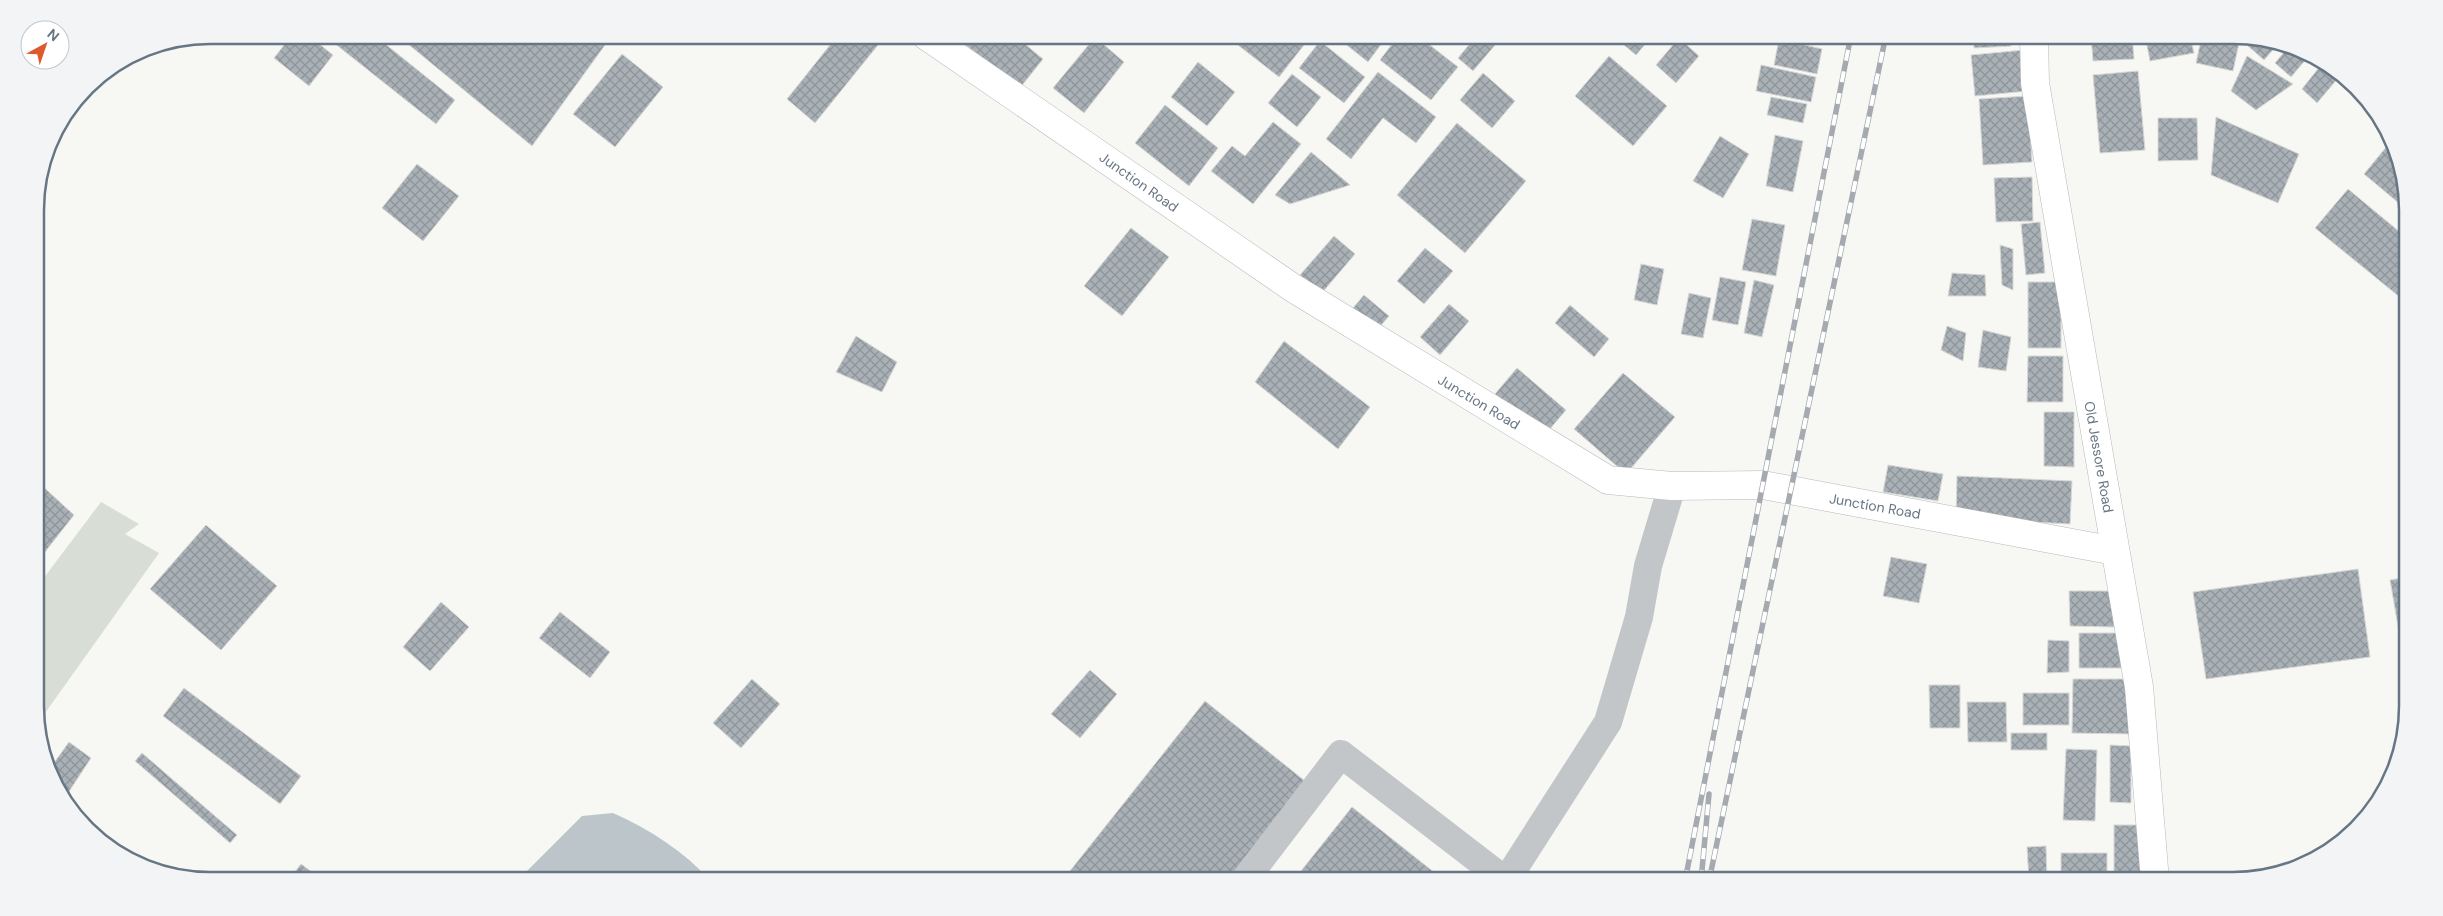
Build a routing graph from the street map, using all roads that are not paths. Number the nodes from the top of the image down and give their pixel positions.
1 (938, 44) edge
2 (2034, 44) edge
3 (1672, 486) junction
4 (2115, 551) junction
5 (1251, 872) edge
6 (1494, 872) edge
7 (1512, 872) edge
8 (2154, 872) edge

1 - 3 main road, Junction Road
2 - 4 main road, Old Jessore Road
3 - 4 main road, Junction Road
3 - 7 lane
4 - 8 main road, Old Jessore Road
5 - 6 lane

